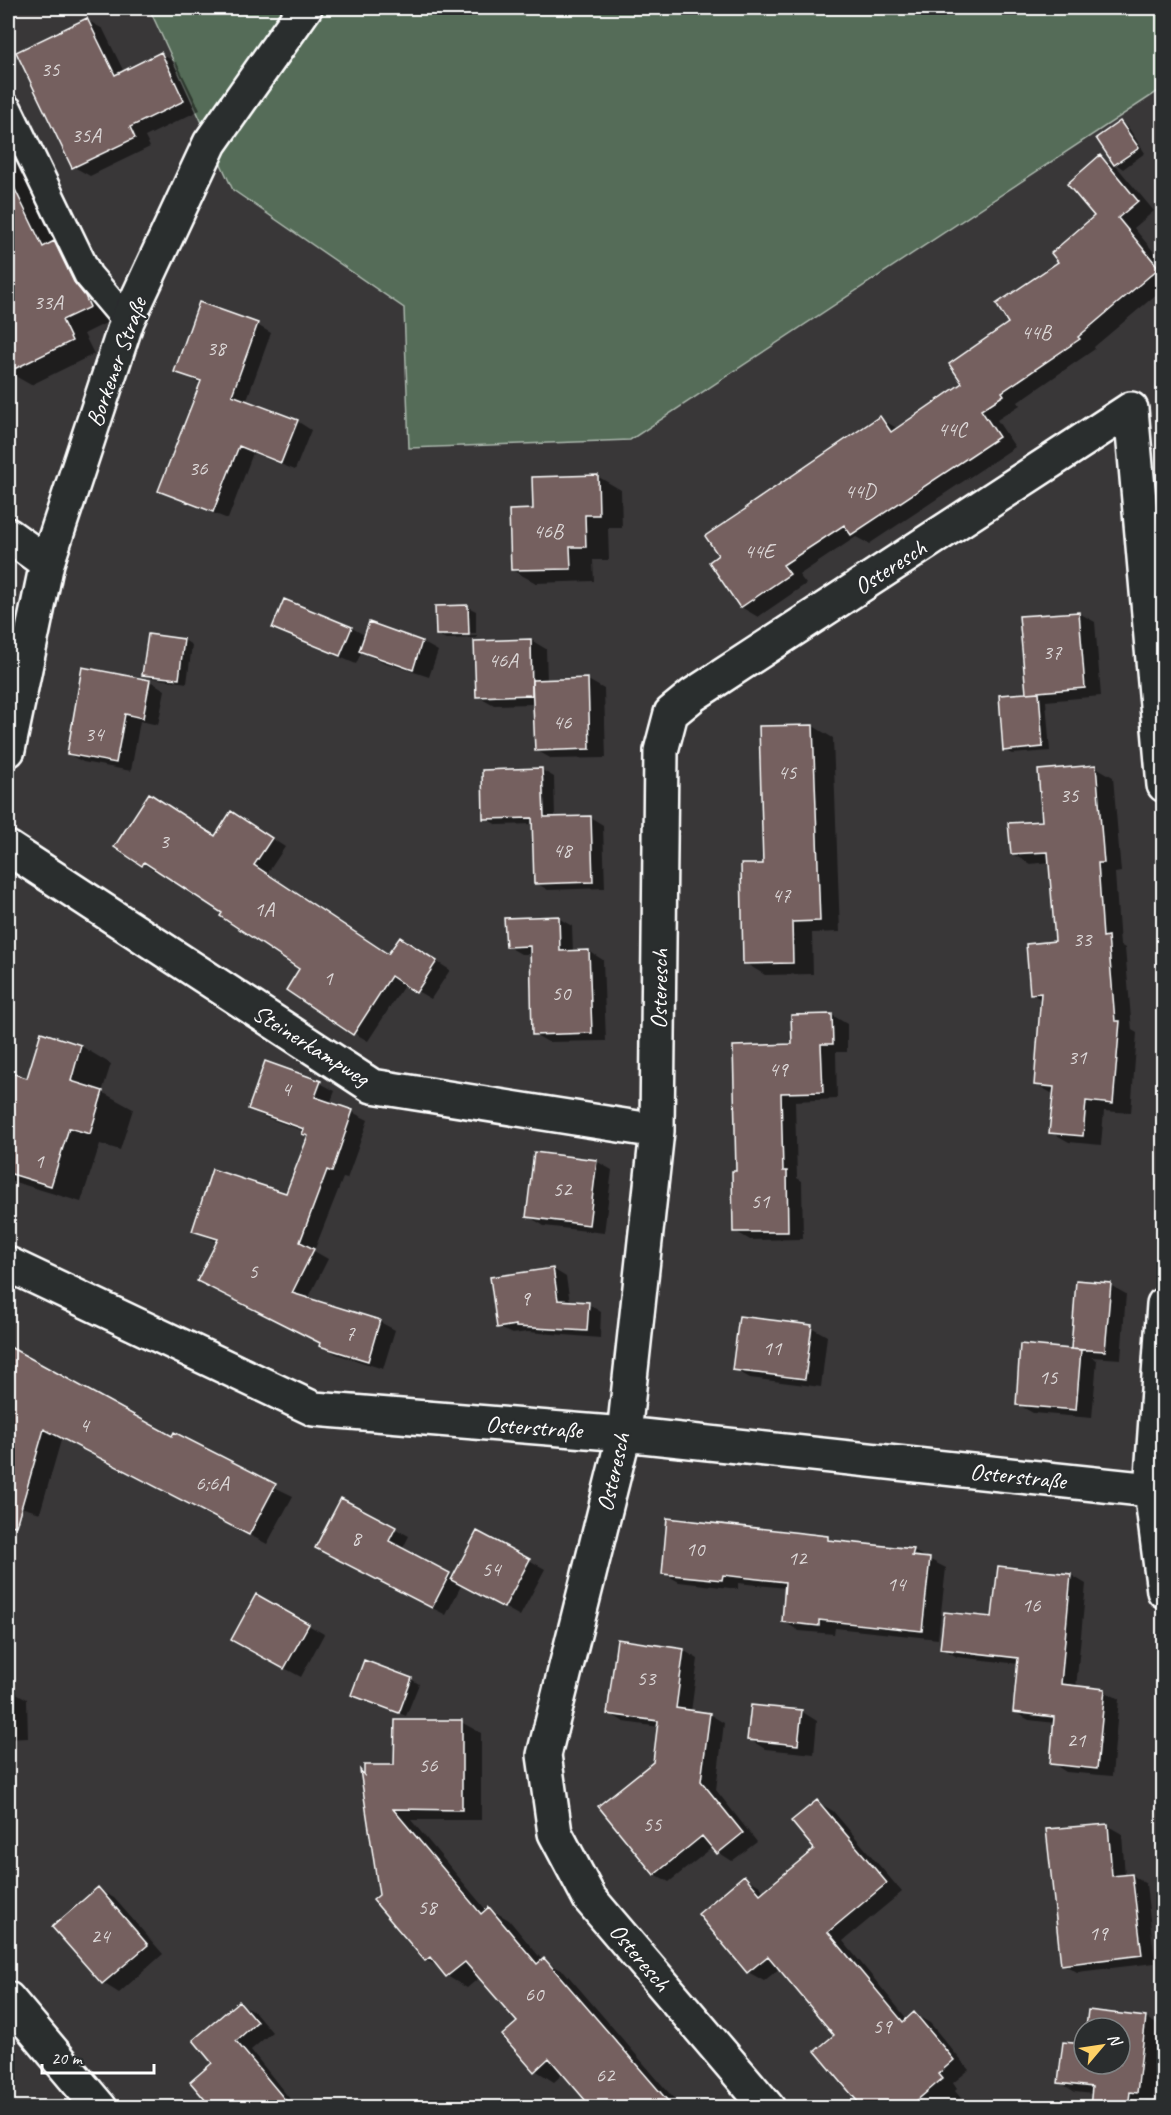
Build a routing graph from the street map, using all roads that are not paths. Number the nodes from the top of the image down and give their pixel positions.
1 (305, 8) edge
2 (8, 109) edge
3 (127, 321) junction
4 (8, 535) edge
5 (47, 563) junction
6 (8, 750) edge
7 (1164, 785) edge
8 (8, 848) edge
9 (657, 1131) junction
10 (8, 1264) edge
11 (1164, 1304) edge
12 (624, 1434) junction
13 (1157, 1489) edge
14 (1164, 1591) edge
15 (8, 1999) edge
16 (100, 2108) edge
17 (768, 2108) edge

1 - 3 street, Borkener Straße
2 - 3 street
3 - 5 street, Borkener Straße
4 - 5 street
5 - 6 street, Borkener Straße
7 - 9 street, Osteresch
8 - 9 street, Steinerkampweg
9 - 12 street, Osteresch
10 - 12 street, Osterstraße
11 - 13 street
12 - 13 street, Osterstraße
12 - 17 street, Osteresch
13 - 14 street
15 - 16 street

